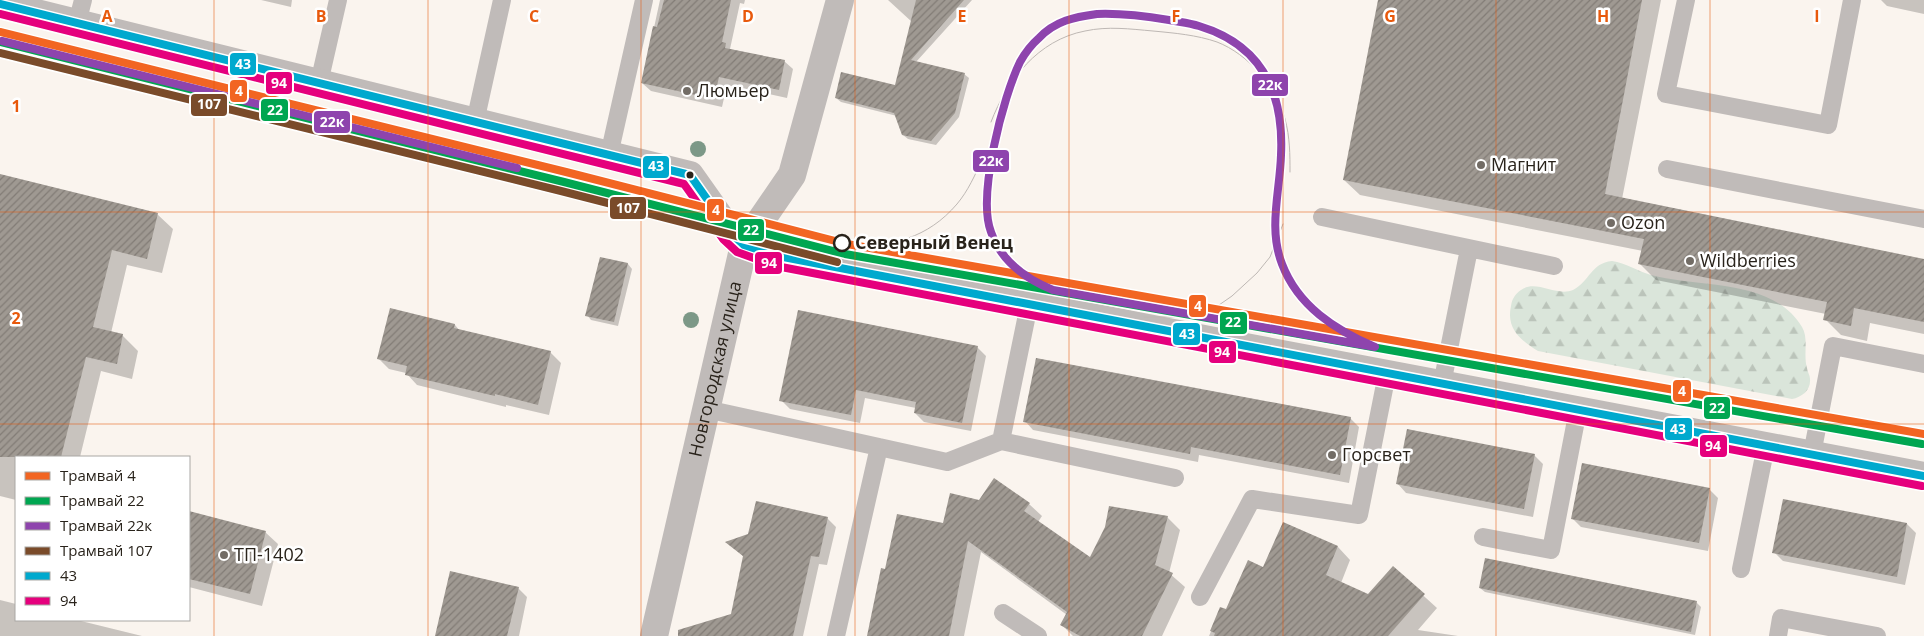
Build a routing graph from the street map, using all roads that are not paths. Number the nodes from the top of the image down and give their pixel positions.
1 (338, 0) edge
2 (502, 0) edge
3 (644, 0) edge
4 (840, 0) edge
5 (1686, 0) edge
6 (1852, 0) edge
7 (0, 4) edge
8 (80, 12) edge
9 (319, 83) junction
10 (475, 122) junction
11 (609, 155) junction
12 (1667, 169) dead end
13 (1322, 217) dead end
14 (1924, 219) edge
15 (744, 245) junction
16 (1469, 249) junction
17 (1554, 266) dead end
18 (1029, 305) junction
19 (1924, 364) edge
20 (1387, 374) junction
21 (1442, 384) junction
22 (706, 409) junction
23 (1578, 410) junction
24 (1001, 441) junction
25 (1766, 446) junction
26 (879, 447) junction
27 (1812, 454) junction
28 (1924, 476) edge
29 (1175, 478) dead end
30 (1483, 537) dead end
31 (1741, 569) dead end
32 (1200, 597) dead end
33 (1003, 613) dead end
34 (654, 636) edge
35 (836, 636) edge
36 (1038, 636) edge
37 (1778, 636) edge
38 (1877, 636) edge

1 - 9 lane
2 - 10 lane
3 - 11 lane
4 - 15 street, Новгородская улица
5 - 6 lane
7 - 8 street
8 - 9 street
9 - 10 street
10 - 11 street
11 - 15 street
12 - 14 lane
13 - 16 lane
15 - 18 street
15 - 22 street, Новгородская улица
16 - 17 lane
16 - 21 lane
18 - 20 street
18 - 24 lane
19 - 27 lane
20 - 21 street
20 - 32 lane
21 - 23 street
22 - 26 lane
22 - 34 street, Новгородская улица
23 - 25 street
23 - 30 lane
24 - 26 lane
24 - 29 lane
25 - 27 street
25 - 31 lane
26 - 35 lane
27 - 28 street
33 - 36 lane
37 - 38 lane

